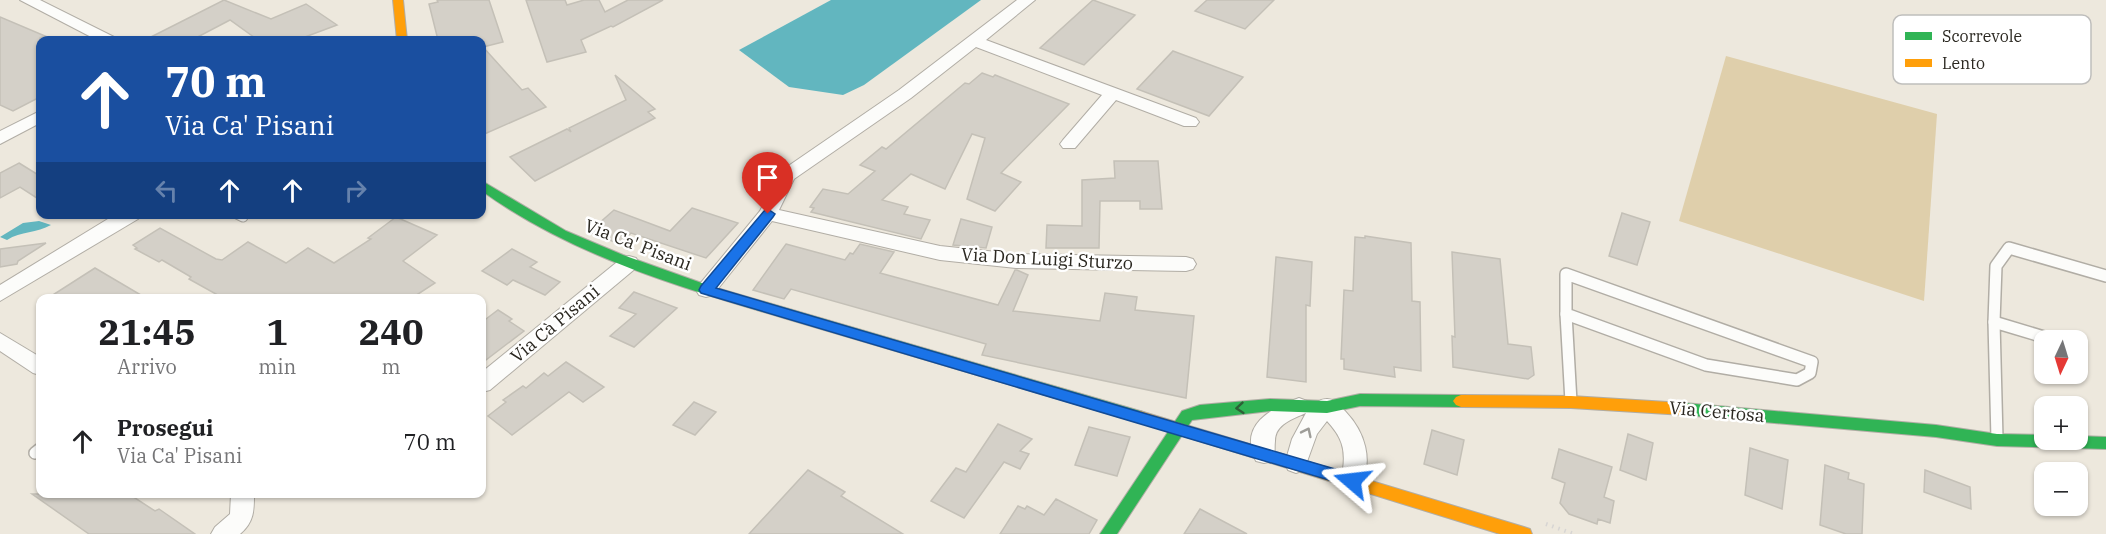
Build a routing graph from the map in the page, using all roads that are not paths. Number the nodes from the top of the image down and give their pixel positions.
1 (27, 0) edge
2 (398, 0) edge
3 (1027, 0) edge
4 (100, 36) edge
5 (402, 36) edge
6 (975, 41) junction
7 (1113, 93) junction
8 (36, 118) edge
9 (1190, 122) dead end
10 (0, 138) edge
11 (1069, 144) dead end
12 (486, 188) edge
13 (768, 214) junction
14 (123, 219) edge
15 (629, 263) junction
16 (1186, 264) dead end
17 (2106, 276) edge
18 (706, 290) junction
19 (0, 294) edge
20 (1566, 314) junction
21 (1994, 322) junction
22 (2034, 335) edge
23 (0, 341) edge
24 (36, 364) edge
25 (486, 381) edge
26 (1571, 402) junction
27 (1299, 406) junction
28 (1327, 407) junction
29 (1177, 427) junction
30 (1997, 440) junction
31 (2106, 443) edge
32 (1264, 454) junction
33 (1296, 463) junction
34 (1352, 481) junction
35 (243, 498) edge
36 (1501, 530) edge
37 (223, 534) edge
38 (1108, 534) edge
39 (1524, 534) edge

1 - 4 street
2 - 5 main road
3 - 6 street
6 - 7 street
6 - 13 street
7 - 9 street
7 - 11 street
8 - 10 street
12 - 15 main road, Via Ca' Pisani
13 - 16 street, Via Don Luigi Sturzo
13 - 18 street
14 - 19 street
15 - 18 main road, Via Ca' Pisani
15 - 25 street, Via Cà Pisani
17 - 21 lane
18 - 29 main road, Via Ca' Pisani
20 - 20 lane
20 - 26 lane
21 - 22 lane
21 - 30 lane
23 - 24 street
26 - 28 main road, Via Certosa
26 - 30 main road, Via Certosa
27 - 28 main road, Via Certosa
27 -> 29 main road, Via Certosa
27 - 32 street, Via Certosa
33 -> 28 street
28 - 34 street
29 - 32 main road, Via Ca' Pisani
29 - 38 main road
30 - 31 main road, Via Certosa
32 - 33 main road, Via Ca' Pisani
33 - 34 main road, Via Ca' Pisani
34 - 36 main road, Via Ca' Pisani
35 - 37 street
36 - 39 main road, Via Ca' Pisani

